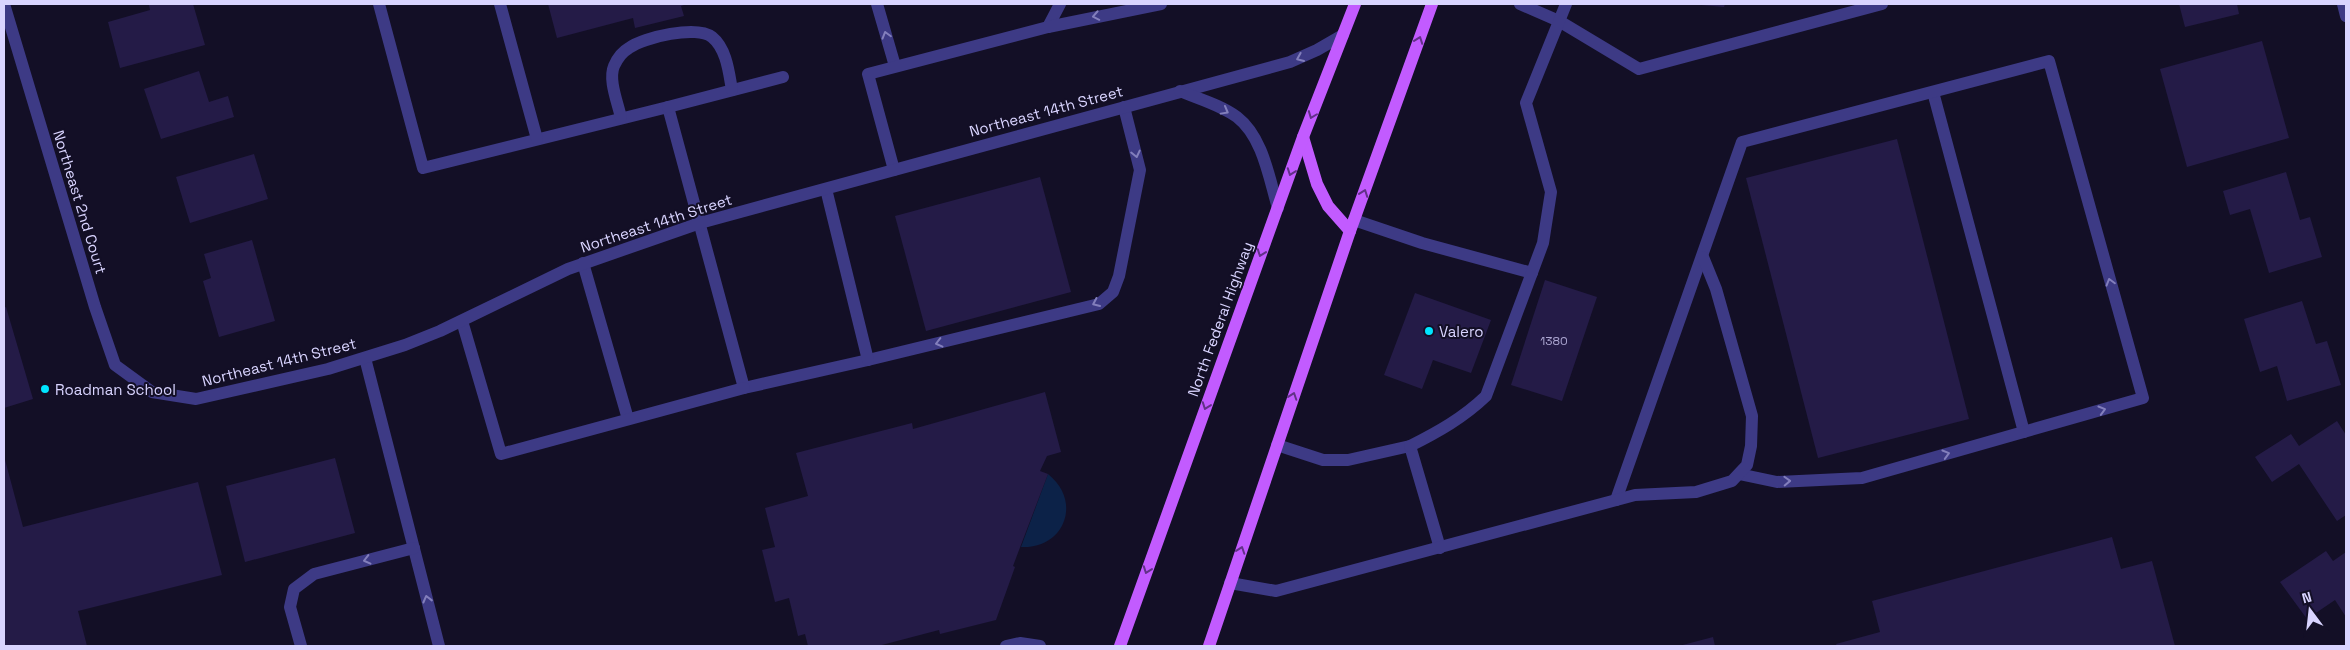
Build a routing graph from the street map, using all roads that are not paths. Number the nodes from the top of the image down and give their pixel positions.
1 (4, 4) edge
2 (379, 4) edge
3 (500, 4) edge
4 (877, 4) edge
5 (1060, 4) edge
6 (1161, 4) edge
7 (1355, 4) edge
8 (1432, 4) edge
9 (1520, 4) edge
10 (1566, 4) edge
11 (1882, 4) edge
12 (2343, 4) edge
13 (2346, 16) edge
14 (1559, 21) junction
15 (1048, 27) junction
16 (1343, 35) junction
17 (895, 66) junction
18 (783, 77) dead end
19 (732, 90) junction
20 (1180, 91) junction
21 (1933, 92) junction
22 (1124, 106) junction
23 (668, 107) junction
24 (621, 118) junction
25 (1303, 137) junction
26 (538, 139) junction
27 (894, 170) junction
28 (826, 189) junction
29 (1278, 208) junction
30 (700, 223) junction
31 (1352, 225) junction
32 (1702, 257) junction
33 (584, 264) junction
34 (1532, 273) junction
35 (462, 321) junction
36 (365, 358) junction
37 (868, 360) junction
38 (744, 388) junction
39 (152, 392) joint
40 (628, 419) junction
41 (2024, 432) junction
42 (1277, 445) junction
43 (1410, 446) junction
44 (1739, 474) junction
45 (1616, 500) junction
46 (414, 548) junction
47 (1440, 548) junction
48 (1230, 583) junction
49 (301, 646) edge
50 (439, 646) edge
51 (1006, 646) edge
52 (1040, 646) edge
53 (1120, 646) edge
54 (1209, 646) edge

1 - 39 street, Northeast 2nd Court
2 - 26 street
3 - 26 street
17 -> 4 street
5 - 15 street
6 -> 15 street
7 - 16 main road, North Federal Highway
31 -> 8 main road
9 - 14 street
10 - 14 street
11 - 14 street
12 - 13 street
14 - 34 street
15 - 17 street
16 -> 20 street, Northeast 14th Street
16 -> 25 main road, North Federal Highway
17 - 27 street
18 - 19 street
19 - 23 street
19 - 24 street
20 - 22 street, Northeast 14th Street
20 -> 29 street
21 - 32 street
21 - 41 street
41 -> 21 street
22 - 27 street, Northeast 14th Street
22 -> 37 street
23 - 24 street
23 - 30 street
24 - 26 street
25 -> 29 main road, North Federal Highway
25 - 31 main road
27 - 28 street, Northeast 14th Street
28 - 30 street, Northeast 14th Street
28 - 37 street
29 -> 53 main road, North Federal Highway
30 - 33 street, Northeast 14th Street
30 - 38 street
31 - 34 street
42 -> 31 main road
32 - 44 street
32 - 45 street
33 - 35 street, Northeast 14th Street
33 - 40 street
34 - 43 street
35 - 36 street, Northeast 14th Street
35 - 40 street
36 - 39 street, Northeast 14th Street
36 - 46 street
37 - 38 street
38 - 40 street
44 -> 41 street
42 - 43 street
48 -> 42 main road
43 - 47 street
44 - 45 street
45 - 47 street
46 -> 49 street
50 -> 46 street
47 - 48 street
48 - 54 main road
51 - 52 street

